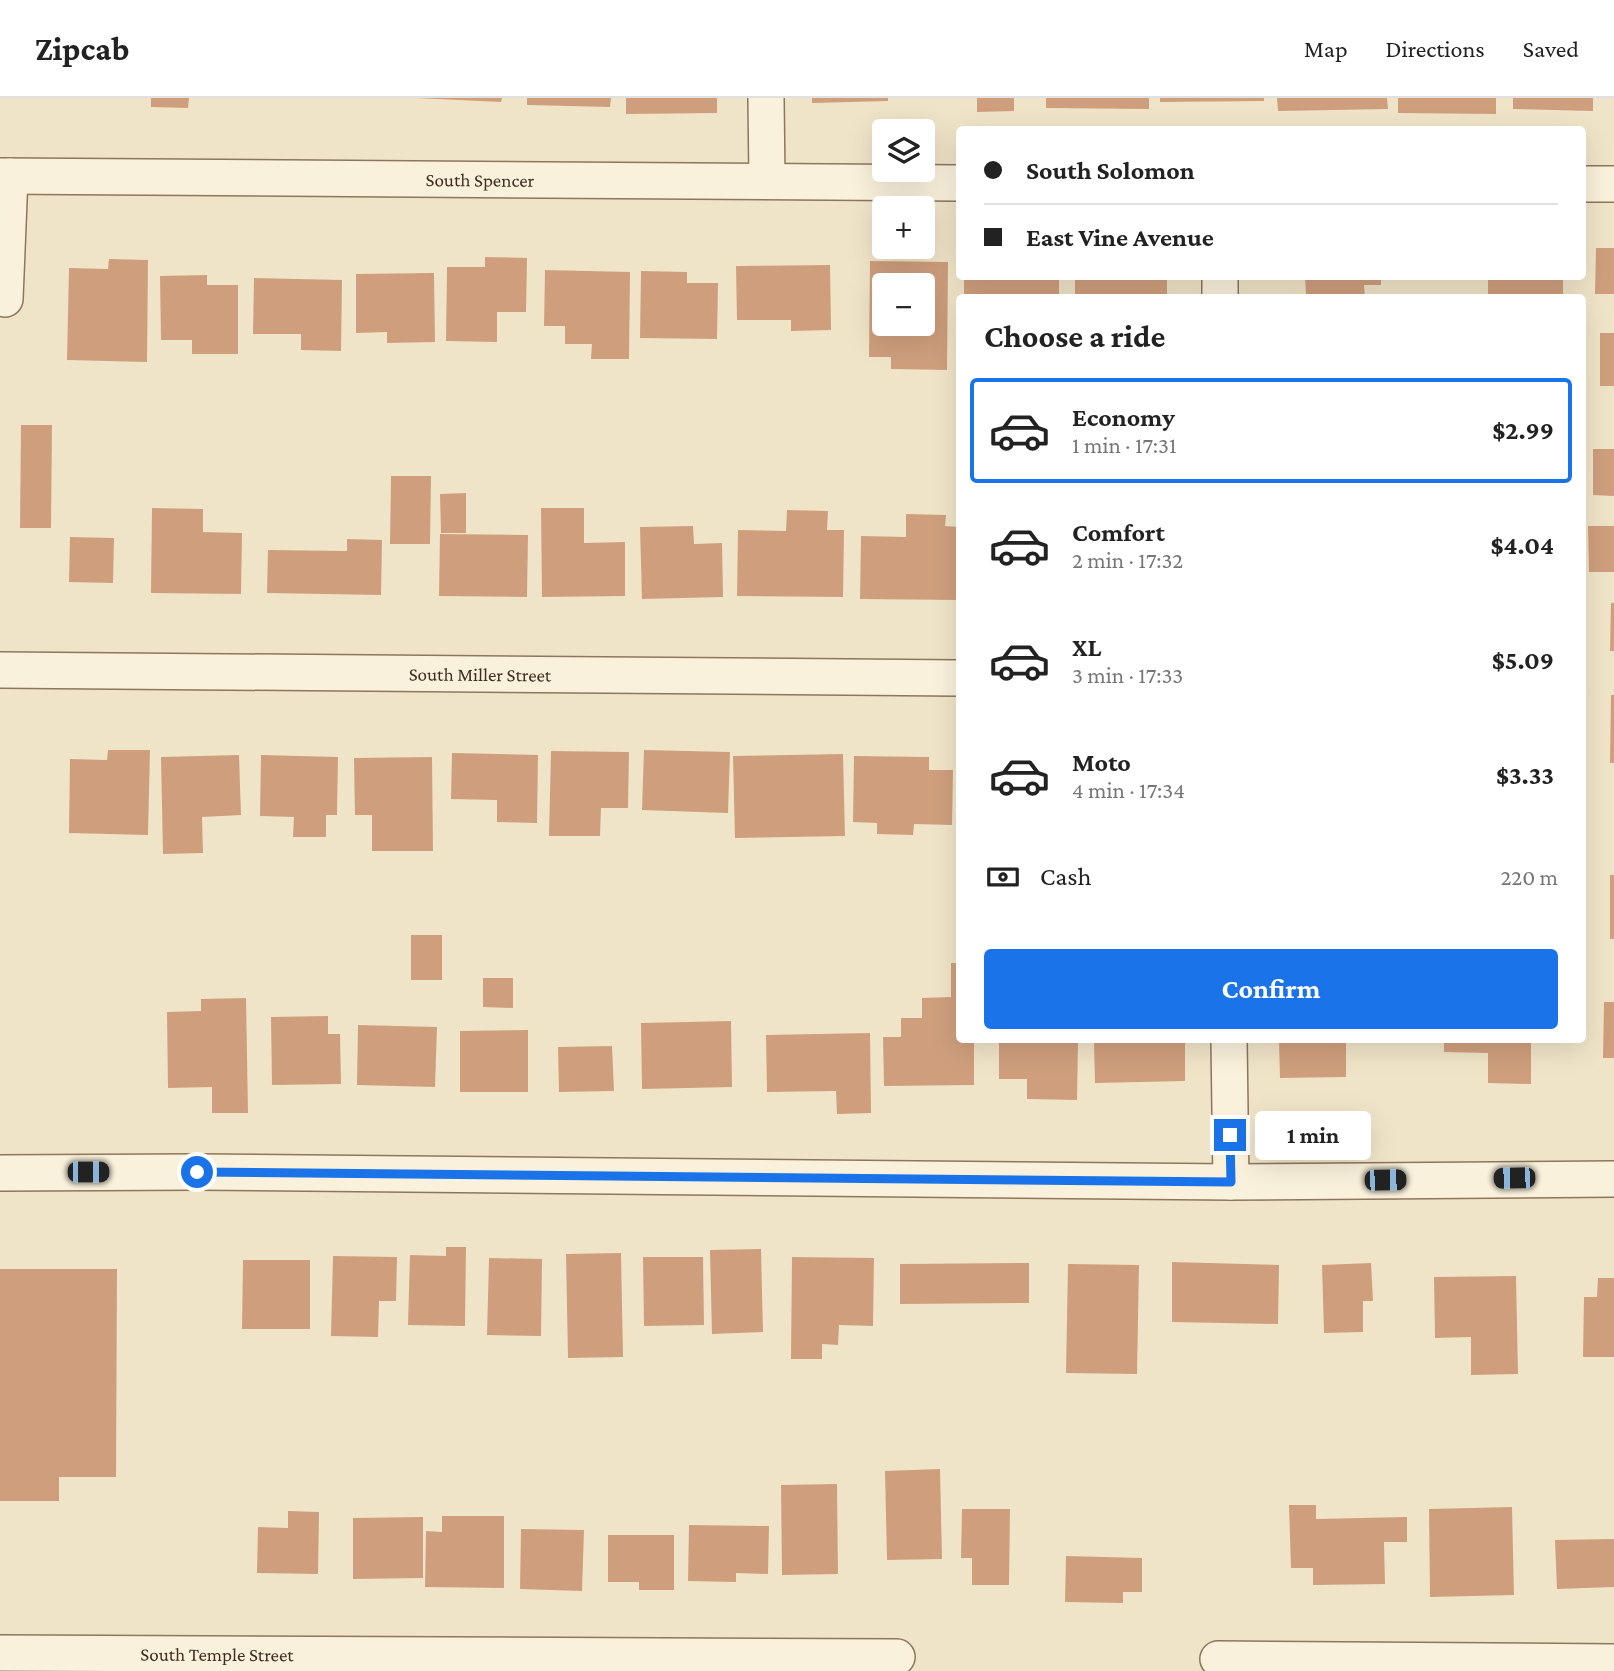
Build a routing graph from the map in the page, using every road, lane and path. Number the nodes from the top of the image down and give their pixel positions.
1 (766, 98) edge
2 (5, 176) edge
3 (767, 180) junction
4 (956, 183) edge
5 (1586, 184) edge
6 (1614, 184) edge
7 (5, 299) dead end
8 (0, 670) edge
9 (956, 678) edge
10 (1229, 1043) edge
11 (0, 1173) edge
12 (1614, 1179) edge
13 (1231, 1182) junction
14 (0, 1653) edge
15 (897, 1657) dead end
16 (1218, 1660) dead end
17 (1614, 1662) edge

1 - 3 street
2 - 3 street, South Spencer
2 - 7 street
3 - 4 street, South Spencer
5 - 6 street
8 - 9 street, South Miller Street
10 - 13 street
11 - 13 street
12 - 13 street
14 - 15 street, South Temple Street
16 - 17 street

